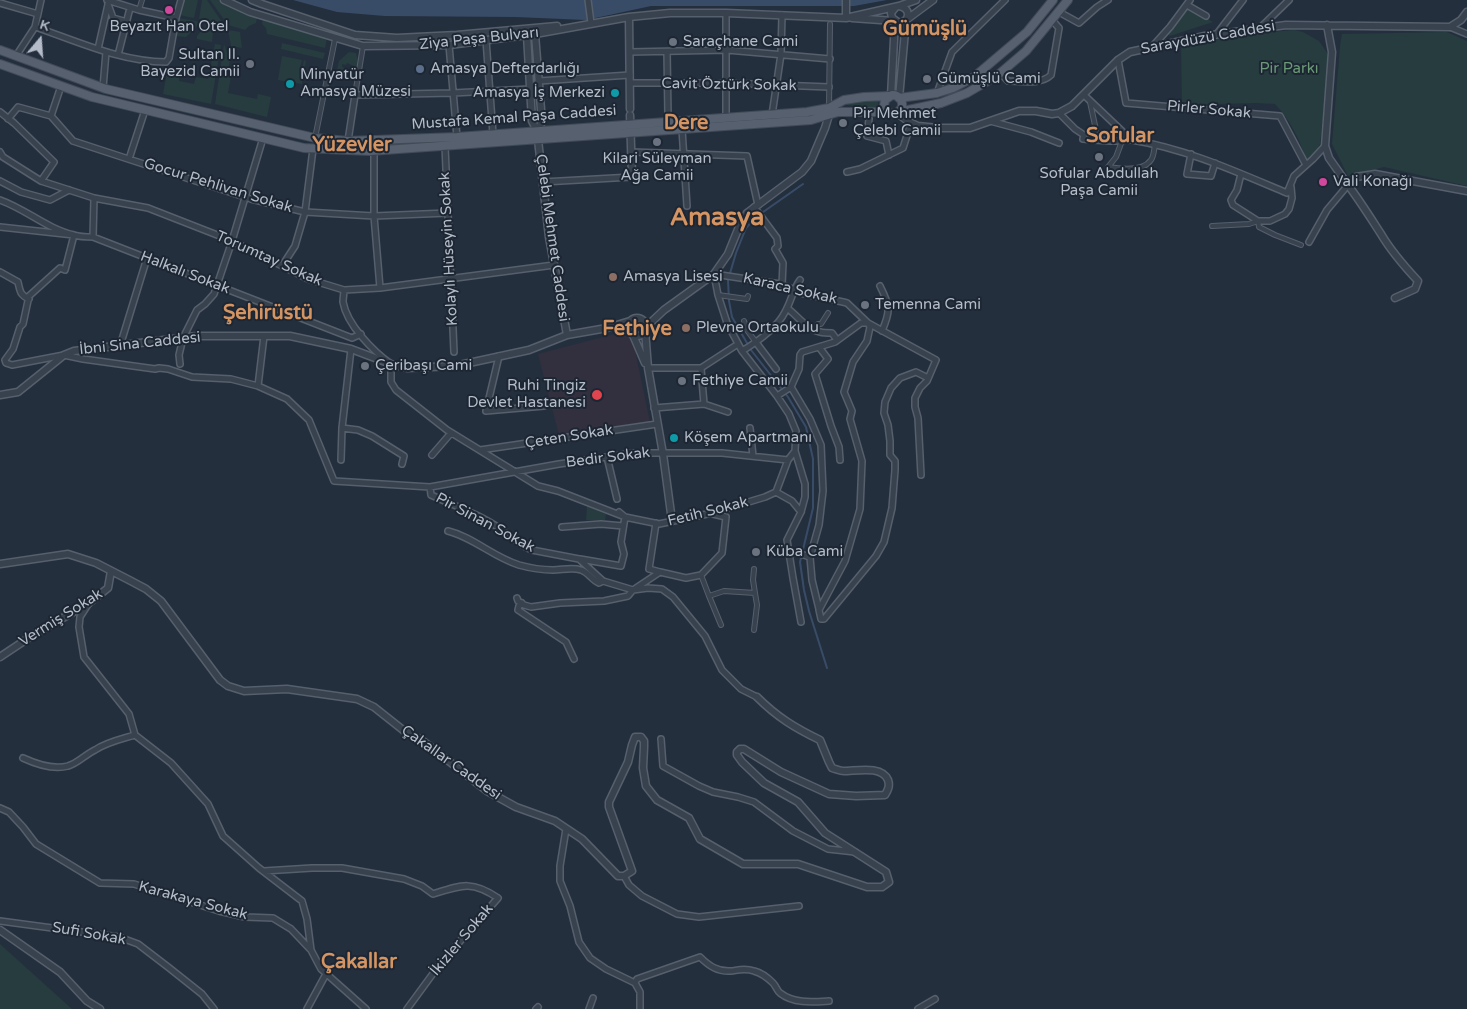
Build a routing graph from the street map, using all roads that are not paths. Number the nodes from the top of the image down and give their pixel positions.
1 (41, 0) edge
2 (142, 0) edge
3 (180, 0) edge
4 (224, 0) edge
5 (252, 0) edge
6 (588, 0) edge
7 (846, 0) edge
8 (916, 0) edge
9 (932, 0) edge
10 (1053, 0) edge
11 (1068, 0) edge
12 (1108, 0) edge
13 (1243, 0) edge
14 (1289, 0) edge
15 (110, 1) edge
16 (1001, 2) edge
17 (1188, 2) edge
18 (0, 3) edge
19 (897, 7) junction
20 (130, 8) junction
21 (139, 10) junction
22 (1059, 12) junction
23 (1467, 12) edge
24 (726, 13) junction
25 (38, 14) junction
26 (782, 15) junction
27 (1206, 16) dead end
28 (629, 17) junction
29 (176, 18) junction
30 (846, 18) junction
31 (906, 20) junction
32 (1052, 20) junction
33 (895, 21) junction
34 (127, 22) junction
35 (591, 23) junction
36 (830, 24) dead end
37 (1327, 25) junction
38 (35, 26) junction
39 (1450, 27) junction
40 (1260, 29) junction
41 (535, 34) junction
42 (1467, 34) edge
43 (527, 35) junction
44 (1215, 35) junction
45 (335, 38) junction
46 (486, 40) junction
47 (448, 45) junction
48 (364, 46) junction
49 (1152, 46) junction
50 (98, 49) junction
51 (0, 50) edge
52 (727, 50) junction
53 (106, 52) junction
54 (630, 52) junction
55 (667, 52) junction
56 (780, 54) junction
57 (118, 55) junction
58 (16, 56) junction
59 (830, 59) junction
60 (1118, 60) junction
61 (0, 64) edge
62 (1000, 73) junction
63 (630, 75) junction
64 (539, 81) junction
65 (630, 83) junction
66 (667, 83) junction
67 (726, 83) junction
68 (61, 86) junction
69 (777, 86) junction
70 (103, 88) junction
71 (829, 88) junction
72 (530, 89) junction
73 (490, 92) junction
74 (937, 93) junction
75 (453, 94) junction
76 (1084, 95) junction
77 (355, 96) junction
78 (890, 96) junction
79 (899, 98) junction
80 (1090, 102) junction
81 (144, 110) junction
82 (0, 112) edge
83 (829, 112) junction
84 (888, 112) junction
85 (898, 112) junction
86 (1059, 113) junction
87 (668, 115) dead end
88 (772, 115) junction
89 (51, 116) junction
90 (870, 116) junction
91 (726, 118) junction
92 (8, 119) junction
93 (990, 120) junction
94 (911, 123) junction
95 (631, 128) junction
96 (682, 129) junction
97 (493, 134) junction
98 (538, 135) junction
99 (457, 136) junction
100 (263, 138) junction
101 (315, 138) junction
102 (1094, 140) junction
103 (1129, 140) junction
104 (348, 141) junction
105 (1122, 141) junction
106 (1059, 143) dead end
107 (1155, 144) junction
108 (445, 146) junction
109 (1325, 146) junction
110 (313, 148) junction
111 (374, 151) junction
112 (0, 152) edge
113 (632, 152) junction
114 (684, 153) junction
115 (1192, 154) junction
116 (889, 155) junction
117 (129, 159) junction
118 (1215, 163) junction
119 (1306, 165) junction
120 (846, 172) dead end
121 (1241, 174) junction
122 (632, 176) joint
123 (0, 181) edge
124 (41, 181) junction
125 (543, 182) junction
126 (1291, 184) junction
127 (1348, 185) junction
128 (69, 190) junction
129 (1467, 191) edge
130 (94, 198) junction
131 (245, 198) junction
132 (0, 200) edge
133 (687, 206) dead end
134 (756, 208) junction
135 (305, 212) junction
136 (448, 213) junction
137 (374, 216) junction
138 (1258, 221) junction
139 (1212, 226) dead end
140 (0, 227) edge
141 (74, 235) junction
142 (93, 237) junction
143 (232, 241) junction
144 (1309, 242) dead end
145 (1301, 245) dead end
146 (147, 258) junction
147 (554, 265) junction
148 (282, 266) junction
149 (0, 273) edge
150 (714, 274) junction
151 (451, 279) junction
152 (800, 280) dead end
153 (216, 285) junction
154 (782, 285) junction
155 (880, 286) dead end
156 (380, 288) junction
157 (344, 290) junction
158 (795, 290) junction
159 (718, 295) junction
160 (748, 296) dead end
161 (1395, 298) dead end
162 (29, 299) junction
163 (787, 308) junction
164 (828, 312) dead end
165 (654, 318) junction
166 (642, 319) junction
167 (630, 321) junction
168 (744, 321) dead end
169 (868, 323) junction
170 (607, 328) junction
171 (645, 328) junction
172 (815, 330) junction
173 (882, 331) junction
174 (631, 333) junction
175 (361, 334) junction
176 (567, 335) junction
177 (264, 336) junction
178 (183, 338) junction
179 (837, 340) junction
180 (754, 342) junction
181 (738, 344) junction
182 (120, 346) junction
183 (819, 347) junction
184 (351, 349) junction
185 (744, 350) junction
186 (454, 352) dead end
187 (64, 355) junction
188 (499, 356) junction
189 (180, 364) dead end
190 (391, 364) junction
191 (648, 368) junction
192 (701, 368) junction
193 (776, 369) dead end
194 (928, 378) junction
195 (258, 386) junction
196 (790, 388) junction
197 (0, 395) edge
198 (778, 395) junction
199 (704, 404) junction
200 (544, 406) dead end
201 (654, 408) junction
202 (728, 412) dead end
203 (657, 424) junction
204 (342, 428) junction
205 (750, 428) dead end
206 (451, 432) junction
207 (480, 450) junction
208 (796, 451) junction
209 (662, 452) junction
210 (432, 455) dead end
211 (753, 456) junction
212 (607, 457) junction
213 (340, 460) dead end
214 (788, 460) junction
215 (840, 460) dead end
216 (402, 464) dead end
217 (516, 472) junction
218 (921, 475) dead end
219 (430, 487) junction
220 (776, 492) junction
221 (617, 500) dead end
222 (619, 512) dead end
223 (801, 512) junction
224 (712, 514) junction
225 (624, 518) junction
226 (672, 521) junction
227 (656, 523) junction
228 (623, 526) junction
229 (562, 527) dead end
230 (448, 531) dead end
231 (788, 550) junction
232 (810, 557) junction
233 (578, 558) junction
234 (0, 564) edge
235 (754, 569) dead end
236 (111, 571) junction
237 (660, 572) junction
238 (701, 575) junction
239 (603, 581) junction
240 (633, 590) junction
241 (755, 593) junction
242 (709, 596) junction
243 (517, 598) dead end
244 (89, 603) junction
245 (522, 603) junction
246 (819, 610) junction
247 (801, 622) dead end
248 (721, 625) dead end
249 (754, 630) dead end
250 (0, 657) edge
251 (574, 658) dead end
252 (757, 697) joint
253 (135, 735) junction
254 (661, 739) dead end
255 (23, 758) dead end
256 (0, 808) edge
257 (566, 829) junction
258 (855, 852) junction
259 (264, 871) junction
260 (624, 876) junction
261 (799, 906) dead end
262 (0, 921) edge
263 (0, 930) edge
264 (311, 950) junction
265 (326, 974) junction
266 (636, 983) junction
267 (593, 998) dead end
268 (935, 999) dead end
269 (829, 1001) dead end
270 (100, 1009) edge
271 (214, 1009) edge
272 (307, 1009) edge
273 (366, 1009) edge
274 (407, 1009) edge
275 (589, 1009) edge
276 (640, 1009) edge
277 (918, 1009) edge

1 - 25 street
2 - 21 street
3 - 29 street
4 - 45 street, Ziya Paşa Bulvarı
5 - 35 street, Ziya Paşa Bulvarı
6 - 35 street
7 - 30 street
8 - 19 street, Ziya Paşa Bulvarı
9 - 31 street
10 - 74 main road
11 - 22 main road
12 - 22 street
13 - 44 street
14 - 40 street
15 - 20 street
15 - 34 street
15 - 50 street
16 - 74 street
17 - 27 street
17 - 49 street
18 - 25 street
19 - 30 street, Ziya Paşa Bulvarı
19 - 31 street
19 - 33 street
20 - 21 street
20 - 34 street
21 - 29 street
22 - 32 main road
23 - 39 street
24 - 26 street, Ziya Paşa Bulvarı
24 - 28 street, Ziya Paşa Bulvarı
24 - 52 street
25 - 38 street
26 - 30 street, Ziya Paşa Bulvarı
26 - 56 street
28 - 35 street, Ziya Paşa Bulvarı
28 - 54 street
29 - 57 street
30 - 33 street
31 - 33 street
31 - 79 street
32 - 62 main road
32 - 62 street
33 - 78 street
34 - 57 street
35 - 41 street, Ziya Paşa Bulvarı
36 - 59 street
37 - 39 street, Saraydüzü Caddesi
37 - 40 street, Saraydüzü Caddesi
37 - 109 street
38 - 50 street
38 - 58 street
39 - 42 street
40 - 44 street, Saraydüzü Caddesi
41 - 43 street, Ziya Paşa Bulvarı
41 - 64 street
43 - 46 street, Ziya Paşa Bulvarı
43 - 72 street
44 - 49 street, Saraydüzü Caddesi
45 - 48 street, Ziya Paşa Bulvarı
45 - 101 street
46 - 47 street, Ziya Paşa Bulvarı
46 - 73 street
47 - 48 street, Ziya Paşa Bulvarı
47 - 75 street
48 - 77 street
49 - 60 street, Saraydüzü Caddesi
50 - 53 street
51 - 58 main road, Mustafa Kemal Paşa Caddesi
52 - 55 street
52 - 56 street
52 - 67 street
53 - 57 street
53 - 70 street
54 - 55 street
54 - 63 street
55 - 66 street
56 - 59 street
56 - 69 street
58 - 70 main road, Mustafa Kemal Paşa Caddesi
59 - 71 street
60 - 76 street, Saraydüzü Caddesi
60 - 119 street, Pirler Sokak
61 - 68 main road, Mustafa Kemal Paşa Caddesi
62 - 85 main road
63 - 64 street
63 - 65 street
64 - 72 street
64 - 98 street
65 - 66 street, Cavit Öztürk Sokak
65 - 95 street
66 - 67 street, Cavit Öztürk Sokak
66 - 87 street
67 - 69 street, Cavit Öztürk Sokak
67 - 91 street
68 - 81 main road, Mustafa Kemal Paşa Caddesi
68 - 89 street
69 - 71 street, Cavit Öztürk Sokak
69 - 88 street
70 - 101 main road, Mustafa Kemal Paşa Caddesi
71 - 83 street
72 - 73 street
72 - 98 street
73 - 75 street
73 - 97 street
74 - 79 main road
75 - 77 street
75 - 99 street
76 - 80 street
76 - 86 street, Saraydüzü Caddesi
77 - 104 street
78 - 79 main road
78 - 83 main road, Mustafa Kemal Paşa Caddesi
78 - 84 main road
79 - 85 main road
80 - 102 street
80 - 103 street
81 - 100 main road, Mustafa Kemal Paşa Caddesi
81 - 117 street
82 - 92 street
83 - 88 main road, Mustafa Kemal Paşa Caddesi
83 - 90 main road, Mustafa Kemal Paşa Caddesi
83 - 96 main road, Mustafa Kemal Paşa Caddesi
83 - 134 street
84 - 85 main road
84 - 90 main road, Mustafa Kemal Paşa Caddesi
85 - 94 street
86 - 93 street
86 - 102 street
88 - 91 main road, Mustafa Kemal Paşa Caddesi
89 - 92 street
89 - 117 street, Gocur Pehlivan Sokak
90 - 116 street
91 - 95 main road, Mustafa Kemal Paşa Caddesi
92 - 124 street
93 - 94 street
93 - 106 street
94 - 116 street
95 - 96 main road, Mustafa Kemal Paşa Caddesi
95 - 98 main road, Mustafa Kemal Paşa Caddesi
95 - 113 street
96 - 114 street
97 - 98 main road, Mustafa Kemal Paşa Caddesi
97 - 99 main road, Mustafa Kemal Paşa Caddesi
98 - 108 main road, Mustafa Kemal Paşa Caddesi
98 - 125 street, Çelebi Mehmet Caddesi
99 - 104 main road, Mustafa Kemal Paşa Caddesi
100 - 110 main road, Mustafa Kemal Paşa Caddesi
100 - 131 street
101 - 104 main road, Mustafa Kemal Paşa Caddesi
102 - 105 street
103 - 105 street
103 - 107 street
105 - 107 street
107 - 115 street
108 - 111 main road, Mustafa Kemal Paşa Caddesi
108 - 136 street, Kolaylı Hüseyin Sokak
109 - 119 street
109 - 127 street
110 - 111 main road, Mustafa Kemal Paşa Caddesi
110 - 135 street
111 - 137 street
112 - 124 street, Torumtay Sokak
113 - 114 street
113 - 122 street
114 - 133 street
114 - 134 street
115 - 118 street
115 - 118 street
116 - 120 street
117 - 131 street, Gocur Pehlivan Sokak
118 - 121 street
119 - 126 street
121 - 126 street
121 - 138 street
122 - 125 street
123 - 128 street
124 - 128 street, Torumtay Sokak
125 - 147 street, Çelebi Mehmet Caddesi
126 - 138 street
127 - 129 street
127 - 144 street
127 - 161 street
128 - 130 street, Torumtay Sokak
130 - 142 street
130 - 143 street, Torumtay Sokak
131 - 135 street, Gocur Pehlivan Sokak
131 - 143 street
132 - 141 street
134 - 150 street
134 - 154 street
135 - 137 street, Gocur Pehlivan Sokak
135 - 148 street
136 - 137 street, Gocur Pehlivan Sokak
136 - 151 street, Kolaylı Hüseyin Sokak
137 - 156 street
138 - 139 street
138 - 145 street
140 - 141 street, Halkalı Sokak
141 - 142 street, Halkalı Sokak
141 - 162 street
142 - 146 street, Halkalı Sokak
143 - 148 street, Torumtay Sokak
143 - 153 street
146 - 153 street, Halkalı Sokak
146 - 182 street
147 - 151 street, Torumtay Sokak
147 - 176 street, Çelebi Mehmet Caddesi
148 - 157 street, Torumtay Sokak
149 - 162 street
150 - 154 street, Karaca Sokak
150 - 159 street
150 - 165 street
151 - 156 street, Torumtay Sokak
151 - 186 street, Kolaylı Hüseyin Sokak
152 - 158 street
153 - 175 street, Halkalı Sokak
153 - 178 street
154 - 158 street, Karaca Sokak
155 - 173 street
156 - 157 street, Torumtay Sokak
157 - 175 street
158 - 163 street
158 - 169 street, Karaca Sokak
159 - 160 street
159 - 181 street
162 - 187 street
163 - 172 street
163 - 180 street
164 - 172 street
165 - 166 street
165 - 171 street
166 - 167 street
166 - 171 street
167 - 170 street, Çelebi Mehmet Caddesi
167 - 174 street
168 - 180 street
169 - 173 street, Karaca Sokak
169 - 179 street
169 - 246 street
170 - 174 street, Çelebi Mehmet Caddesi
170 - 176 street, Çelebi Mehmet Caddesi
171 - 174 street
171 - 191 street
172 - 179 street
173 - 194 street, Karaca Sokak
174 - 191 street
175 - 190 street
176 - 188 street, İbni Sina Caddesi
177 - 178 street, İbni Sina Caddesi
177 - 184 street, İbni Sina Caddesi
177 - 195 street
178 - 182 street, İbni Sina Caddesi
178 - 189 street
179 - 183 street
180 - 185 street
180 - 193 street
181 - 185 street
181 - 192 street
182 - 187 street, İbni Sina Caddesi
183 - 196 street
183 - 215 street
184 - 190 street, İbni Sina Caddesi
184 - 204 street
185 - 198 street
187 - 195 street, Pir Sinan Sokak
187 - 197 street, İbni Sina Caddesi
188 - 190 street, İbni Sina Caddesi
188 - 200 street
190 - 206 street, Fetih Sokak
191 - 192 street
191 - 201 street
192 - 199 street
194 - 218 street, Karaca Sokak
194 - 246 street
195 - 219 street, Pir Sinan Sokak
196 - 198 street
196 - 232 street
198 - 208 street
199 - 201 street
199 - 202 street
201 - 203 street
203 - 207 street, Çeten Sokak
203 - 209 street
204 - 213 street
204 - 216 street
205 - 211 street
206 - 207 street, Fetih Sokak
206 - 210 street
207 - 217 street, Fetih Sokak
208 - 214 street
208 - 223 street
209 - 211 street, Bedir Sokak
209 - 212 street, Bedir Sokak
209 - 226 street
211 - 214 street, Bedir Sokak
212 - 217 street, Bedir Sokak
212 - 221 street
214 - 220 street
217 - 219 street, Bedir Sokak
217 - 225 street, Fetih Sokak
219 - 233 street, Pir Sinan Sokak
220 - 223 street
220 - 224 street, Fetih Sokak
222 - 225 street
223 - 231 street
224 - 226 street, Fetih Sokak
224 - 238 street
225 - 227 street, Fetih Sokak
225 - 228 street
226 - 227 street, Fetih Sokak
227 - 237 street
228 - 229 street
228 - 233 street
230 - 239 street
231 - 232 street
231 - 247 street
232 - 246 street
233 - 239 street
234 - 236 street, Çakallar Caddesi
235 - 241 street
236 - 244 street, Vermiş Sokak
236 - 257 street, Çakallar Caddesi
237 - 238 street
237 - 240 street
238 - 242 street
239 - 240 street
240 - 245 street
240 - 252 street
241 - 242 street
241 - 249 street
242 - 248 street
243 - 245 street
244 - 250 street, Vermiş Sokak
244 - 253 street
245 - 251 street
252 - 258 street
253 - 255 street
253 - 259 street
254 - 258 street
256 - 264 street, Karakaya Sokak
257 - 260 street, Çakallar Caddesi
257 - 266 street
258 - 260 street
259 - 264 street
259 - 274 street, İkizler Sokak
260 - 261 street
262 - 271 street, Sufi Sokak
263 - 270 street
264 - 265 street
265 - 272 street
265 - 273 street
266 - 269 street
266 - 276 street
267 - 275 street
268 - 277 street

